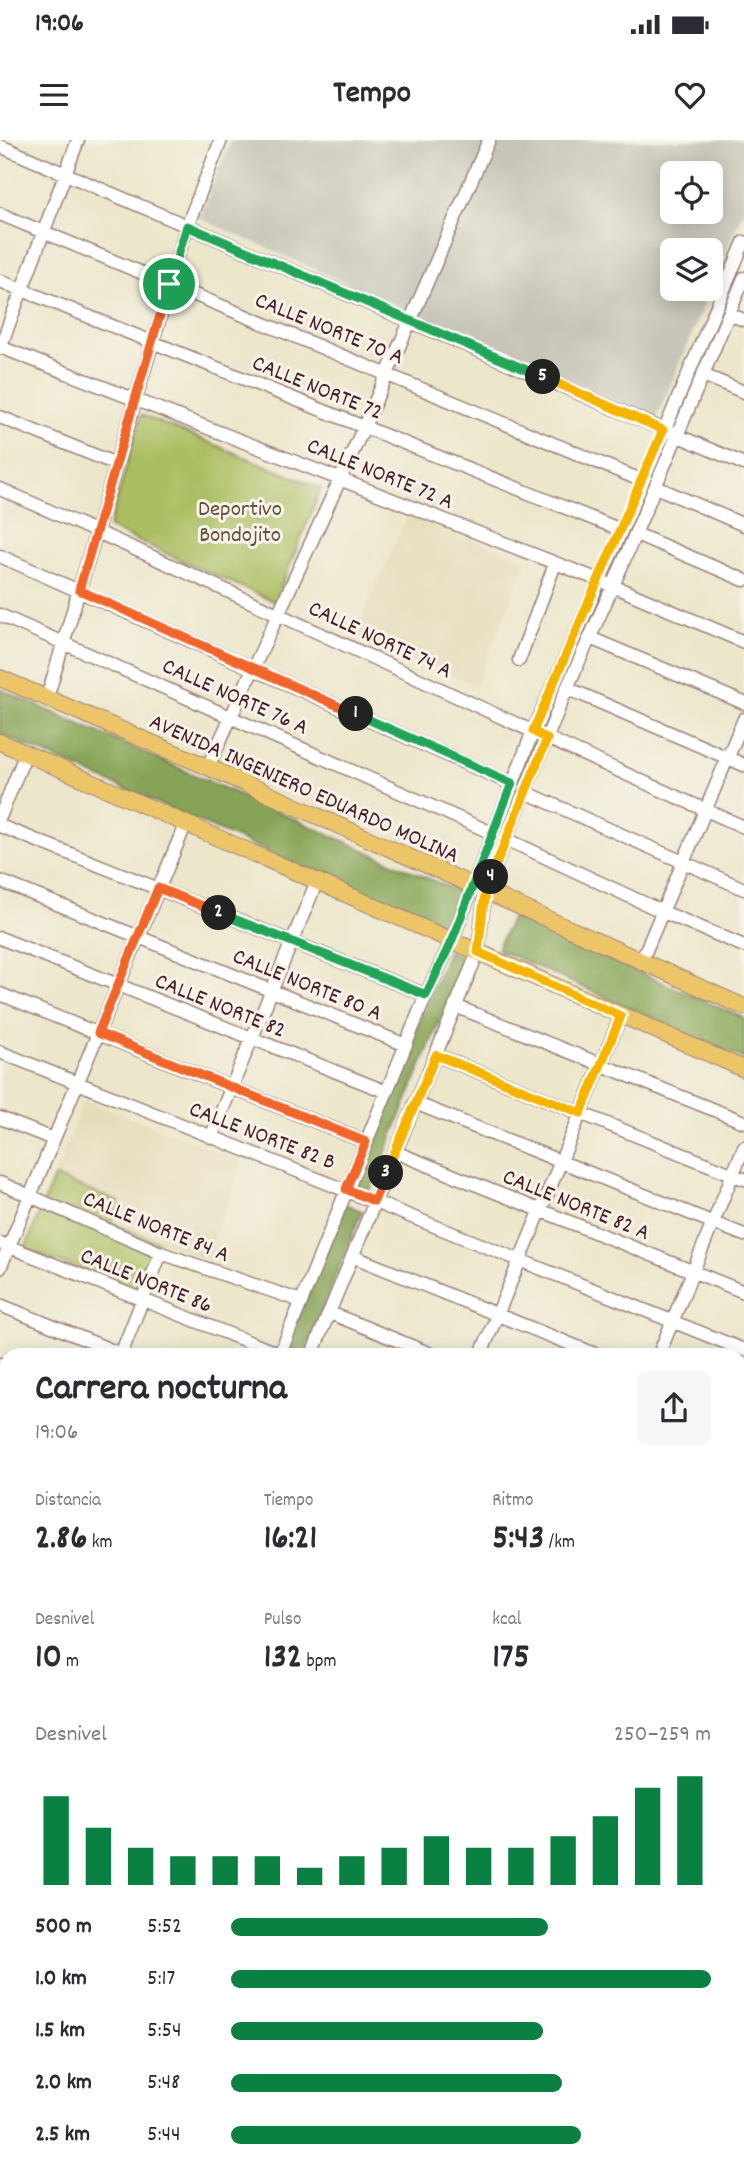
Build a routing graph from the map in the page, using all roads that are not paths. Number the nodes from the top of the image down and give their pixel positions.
1 (78, 140) edge
2 (221, 140) edge
3 (489, 140) edge
4 (0, 146) edge
5 (65, 174) junction
6 (0, 214) edge
7 (187, 226) junction
8 (42, 232) junction
9 (744, 242) edge
10 (744, 278) edge
11 (0, 281) edge
12 (169, 284) junction
13 (21, 289) junction
14 (729, 314) junction
15 (744, 320) edge
16 (410, 321) junction
17 (153, 342) junction
18 (0, 347) edge
19 (387, 374) junction
20 (703, 375) junction
21 (744, 392) edge
22 (135, 399) junction
23 (0, 417) edge
24 (364, 427) junction
25 (663, 430) junction
26 (678, 436) junction
27 (116, 464) junction
28 (744, 464) edge
29 (340, 478) junction
30 (643, 481) junction
31 (656, 487) junction
32 (0, 489) edge
33 (744, 525) edge
34 (621, 530) junction
35 (96, 531) junction
36 (636, 534) junction
37 (0, 556) edge
38 (555, 564) junction
39 (599, 580) junction
40 (744, 580) edge
41 (613, 586) junction
42 (79, 590) junction
43 (278, 613) junction
44 (0, 615) edge
45 (590, 638) junction
46 (744, 642) edge
47 (64, 643) junction
48 (519, 660) dead end
49 (253, 667) junction
50 (0, 678) edge
51 (567, 688) junction
52 (47, 698) junction
53 (744, 704) edge
54 (231, 716) junction
55 (744, 719) edge
56 (533, 731) junction
57 (547, 739) junction
58 (0, 742) edge
59 (26, 754) junction
60 (727, 758) junction
61 (744, 765) edge
62 (208, 767) junction
63 (512, 783) junction
64 (525, 792) junction
65 (706, 810) junction
66 (0, 817) edge
67 (186, 823) junction
68 (0, 826) edge
69 (744, 827) edge
70 (492, 833) junction
71 (506, 839) junction
72 (683, 863) junction
73 (0, 881) edge
74 (317, 881) junction
75 (158, 888) junction
76 (479, 889) junction
77 (744, 889) edge
78 (661, 911) junction
79 (138, 936) junction
80 (0, 938) edge
81 (452, 940) junction
82 (292, 942) junction
83 (744, 946) edge
84 (478, 952) junction
85 (641, 962) junction
86 (118, 985) junction
87 (272, 990) junction
88 (0, 994) edge
89 (426, 995) junction
90 (455, 1006) junction
91 (744, 1007) edge
92 (621, 1016) junction
93 (98, 1033) junction
94 (252, 1039) junction
95 (406, 1045) junction
96 (0, 1052) edge
97 (436, 1055) junction
98 (600, 1064) junction
99 (744, 1069) edge
100 (76, 1083) junction
101 (231, 1088) junction
102 (387, 1092) junction
103 (415, 1103) junction
104 (581, 1113) junction
105 (0, 1118) edge
106 (744, 1122) edge
107 (211, 1137) junction
108 (53, 1139) junction
109 (366, 1142) junction
110 (744, 1147) edge
111 (396, 1152) junction
112 (560, 1162) junction
113 (738, 1177) edge
114 (0, 1183) edge
115 (346, 1189) junction
116 (30, 1195) junction
117 (374, 1201) junction
118 (540, 1211) junction
119 (713, 1223) junction
120 (744, 1235) edge
121 (4, 1245) edge
122 (161, 1253) junction
123 (352, 1256) junction
124 (520, 1261) junction
125 (0, 1268) edge
126 (692, 1272) junction
127 (744, 1292) edge
128 (142, 1300) junction
129 (301, 1301) junction
130 (0, 1305) edge
131 (330, 1313) junction
132 (498, 1314) junction
133 (673, 1320) junction
134 (106, 1348) edge
135 (123, 1348) edge
136 (264, 1348) edge
137 (281, 1348) edge
138 (315, 1348) edge
139 (416, 1348) edge
140 (484, 1348) edge
141 (580, 1348) edge
142 (661, 1348) edge
143 (739, 1348) edge

1 - 5 street
2 - 7 street
3 - 16 street
4 - 5 street
5 - 7 street
5 - 8 street
6 - 8 street, CALLE NORTE 70 A
7 - 12 street
7 - 16 street
8 - 12 street, CALLE NORTE 70 A
8 - 13 street
9 - 25 street
10 - 14 street
11 - 13 street, CALLE NORTE 72
12 - 17 street
12 - 19 street, CALLE NORTE 70 A
13 - 17 street, CALLE NORTE 72
13 - 18 street
14 - 15 street
14 - 20 street
16 - 19 street
16 - 25 street
17 - 22 street
17 - 24 street, CALLE NORTE 72
18 - 22 street, CALLE NORTE 72 A
19 - 24 street
19 - 30 street, CALLE NORTE 70 A
20 - 21 street
20 - 26 street
22 - 27 street
22 - 29 street, CALLE NORTE 72 A
23 - 27 street
24 - 29 street
24 - 34 street, CALLE NORTE 72
25 - 26 street
25 - 30 street
26 - 28 street
26 - 31 street
27 - 35 street
29 - 38 street, CALLE NORTE 72 A
29 - 43 street
30 - 34 street
31 - 33 street
31 - 36 street
32 - 35 street, CALLE NORTE 74 A
34 - 39 street
35 - 42 street
35 - 43 street, CALLE NORTE 74 A
36 - 40 street
36 - 41 street
37 - 42 street
38 - 39 street, CALLE NORTE 72 A
38 - 48 street
39 - 41 street, CALLE NORTE 72 A
39 - 56 street
41 - 45 street
41 - 46 street, CALLE NORTE 72 A
42 - 47 street
42 - 49 street
43 - 49 street
43 - 56 street, CALLE NORTE 74 A
44 - 47 street, CALLE NORTE 76 A
45 - 51 street
45 - 53 street
47 - 52 street
47 - 54 street, CALLE NORTE 76 A
49 - 54 street
49 - 63 street
50 - 52 main road, AVENIDA INGENIERO EDUARDO MOLINA
51 - 57 street
51 - 60 street
52 - 62 main road, AVENIDA INGENIERO EDUARDO MOLINA
54 - 62 street
54 - 70 street, CALLE NORTE 76 A
55 - 60 street
56 - 57 street, CALLE NORTE 74 A
56 - 63 street
57 - 64 street
57 - 65 street, CALLE NORTE 74 A
58 - 59 main road
59 - 66 street
59 - 67 main road
60 - 61 street
60 - 65 street
62 - 76 main road, AVENIDA INGENIERO EDUARDO MOLINA
63 - 70 street
64 - 71 street
64 - 72 street
65 - 69 street, CALLE NORTE 74 A
65 - 72 street
67 - 74 main road
67 - 75 street
68 - 75 street
70 - 76 street
71 - 76 street
71 - 78 street
72 - 77 street
72 - 78 street
73 - 79 street, CALLE NORTE 80 A
74 - 81 main road
74 - 82 street
75 - 79 street
75 - 82 street
76 - 81 street
76 - 84 street
76 - 85 main road, AVENIDA INGENIERO EDUARDO MOLINA
78 - 83 street
78 - 85 street
79 - 86 street
79 - 87 street, CALLE NORTE 80 A
80 - 86 street, CALLE NORTE 82
81 - 84 main road
81 - 89 street
82 - 87 street
82 - 89 street
84 - 90 street
84 - 92 main road
85 - 91 main road, AVENIDA INGENIERO EDUARDO MOLINA
86 - 93 street
86 - 94 street, CALLE NORTE 82
87 - 94 street
87 - 95 street, CALLE NORTE 80 A
88 - 93 street
89 - 95 street
90 - 97 street
90 - 98 street
92 - 98 street
92 - 99 main road
93 - 100 street
93 - 101 street
94 - 101 street
94 - 102 street, CALLE NORTE 82
95 - 102 street
96 - 100 street, CALLE NORTE 82 B
97 - 103 street
97 - 104 street
98 - 104 street
98 - 106 street
100 - 107 street, CALLE NORTE 82 B
100 - 108 street
101 - 107 street
101 - 109 street
102 - 109 street
103 - 111 street
103 - 112 street
104 - 112 street
104 - 113 street
105 - 108 street
107 - 115 street, CALLE NORTE 82 B
108 - 116 street
109 - 115 street
110 - 113 street
111 - 117 street
111 - 118 street, CALLE NORTE 82 A
112 - 118 street
112 - 119 street
113 - 119 street
114 - 116 street, CALLE NORTE 84 A
115 - 117 street, CALLE NORTE 82 B
115 - 129 street
116 - 121 street
116 - 122 street, CALLE NORTE 84 A
117 - 123 street
117 - 124 street, CALLE NORTE 82 B
118 - 124 street
118 - 126 street, CALLE NORTE 82 A
119 - 120 street
119 - 126 street
121 - 125 street
121 - 128 street, CALLE NORTE 86
122 - 128 street
122 - 129 street, CALLE NORTE 84 A
123 - 131 street
123 - 132 street
124 - 132 street
124 - 133 street, CALLE NORTE 82 B
126 - 127 street, CALLE NORTE 82 A
126 - 133 street
128 - 135 street
128 - 136 street, CALLE NORTE 86
129 - 137 street
130 - 134 street
131 - 138 street
131 - 139 street
132 - 140 street
132 - 141 street
133 - 142 street
133 - 143 street, CALLE NORTE 82 B

